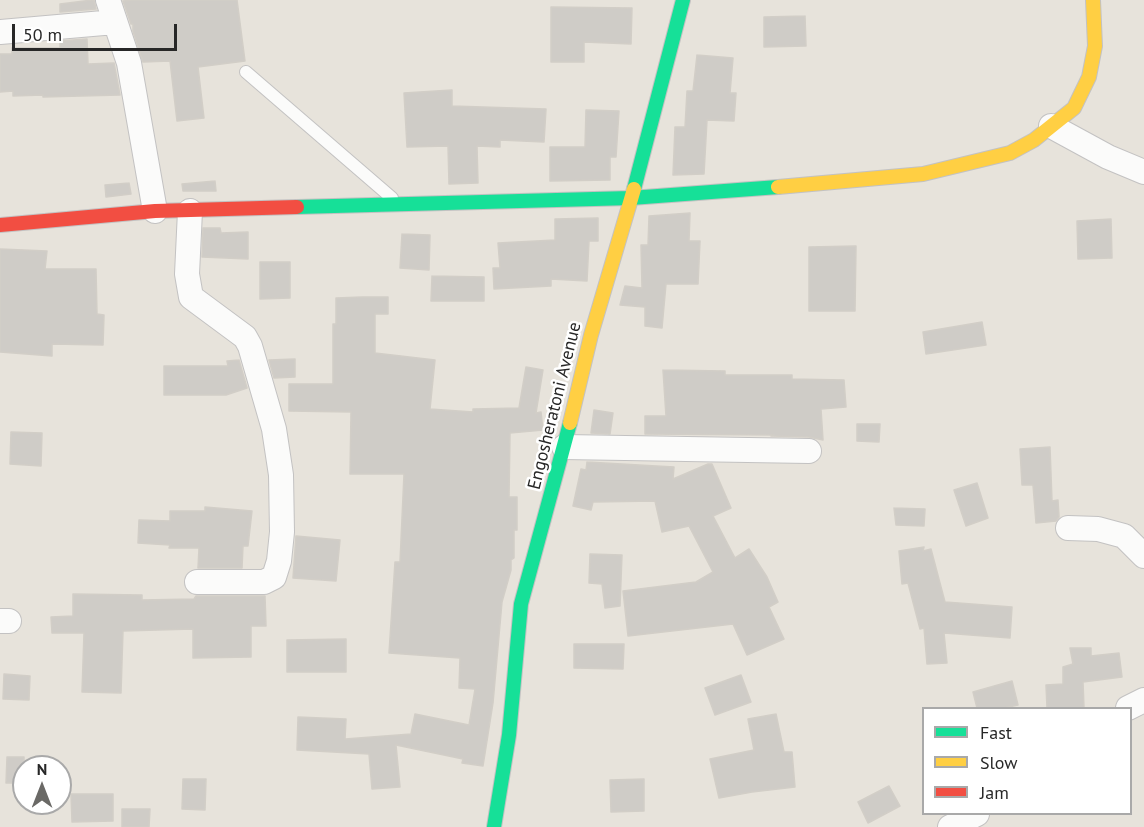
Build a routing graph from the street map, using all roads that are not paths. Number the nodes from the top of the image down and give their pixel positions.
1 (683, 0) edge
2 (1093, 0) edge
3 (112, 11) edge
4 (0, 33) edge
5 (246, 72) dead end
6 (1051, 126) junction
7 (1144, 172) edge
8 (632, 198) junction
9 (400, 204) junction
10 (155, 211) junction
11 (190, 211) junction
12 (0, 225) edge
13 (564, 447) junction
14 (809, 451) dead end
15 (1068, 528) dead end
16 (1144, 556) edge
17 (197, 582) dead end
18 (1144, 700) edge
19 (1130, 707) edge
20 (973, 815) edge
21 (494, 827) edge
22 (950, 827) edge

1 - 8 street, Engosheratoni Avenue
2 - 6 street
3 - 4 street
3 - 10 street
5 - 9 lane
6 - 7 street
6 - 8 street
8 - 9 street
8 - 13 street, Engosheratoni Avenue
9 - 11 street
10 - 11 street
10 - 12 street
11 - 17 street
13 - 14 street
13 - 21 street, Engosheratoni Avenue
15 - 16 street
18 - 19 street
20 - 22 street

